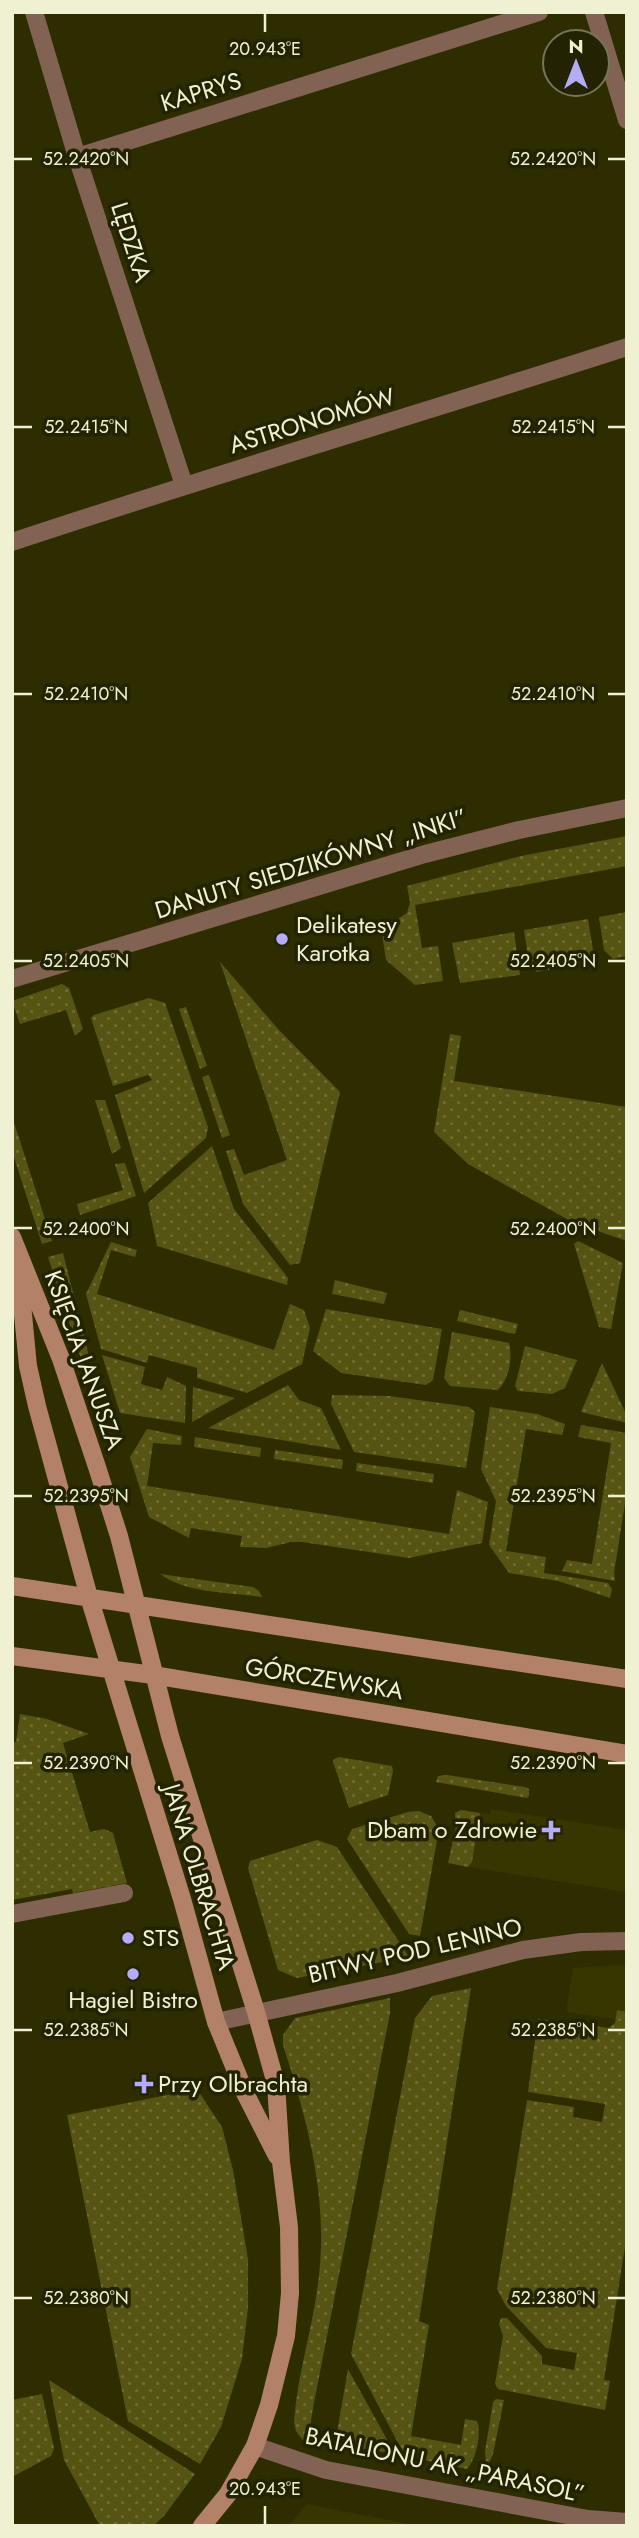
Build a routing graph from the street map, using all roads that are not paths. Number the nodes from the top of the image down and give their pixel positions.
1 (34, 12) edge
2 (539, 12) edge
3 (594, 12) edge
4 (627, 120) edge
5 (77, 157) junction
6 (627, 347) edge
7 (184, 485) junction
8 (12, 542) edge
9 (627, 808) edge
10 (12, 979) edge
11 (15, 1246) edge
12 (12, 1586) edge
13 (89, 1597) junction
14 (136, 1604) junction
15 (12, 1656) edge
16 (110, 1670) junction
17 (153, 1675) junction
18 (627, 1679) edge
19 (627, 1754) edge
20 (124, 1894) dead end
21 (12, 1914) edge
22 (627, 1941) edge
23 (256, 2012) junction
24 (216, 2022) junction
25 (281, 2162) junction
26 (255, 2446) junction
27 (627, 2522) edge
28 (202, 2526) edge

1 - 5 street, LĘDZKA
2 - 5 street, KAPRYS
3 - 4 street
5 - 7 street, LĘDZKA
6 - 7 street, ASTRONOMÓW
7 - 8 street, ASTRONOMÓW
9 - 10 street, DANUTY SIEDZIKÓWNY „INKI”
11 - 13 street, KSIĘCIA JANUSZA
11 - 14 street, KSIĘCIA JANUSZA
12 - 13 street, GÓRCZEWSKA
13 - 14 street, GÓRCZEWSKA
13 - 16 street, JANA OLBRACHTA
14 - 17 street, JANA OLBRACHTA
14 - 18 street, GÓRCZEWSKA
15 - 16 street, GÓRCZEWSKA
16 - 17 street, GÓRCZEWSKA
16 - 24 street, JANA OLBRACHTA
17 - 19 street, GÓRCZEWSKA
17 - 23 street, JANA OLBRACHTA
20 - 21 street
22 - 23 street, BITWY POD LENINO
23 - 24 street, BITWY POD LENINO
23 - 25 street, JANA OLBRACHTA
24 - 25 street, JANA OLBRACHTA
25 - 26 street, JANA OLBRACHTA
26 - 27 street, BATALIONU AK „PARASOL”
26 - 28 street, JANA OLBRACHTA

